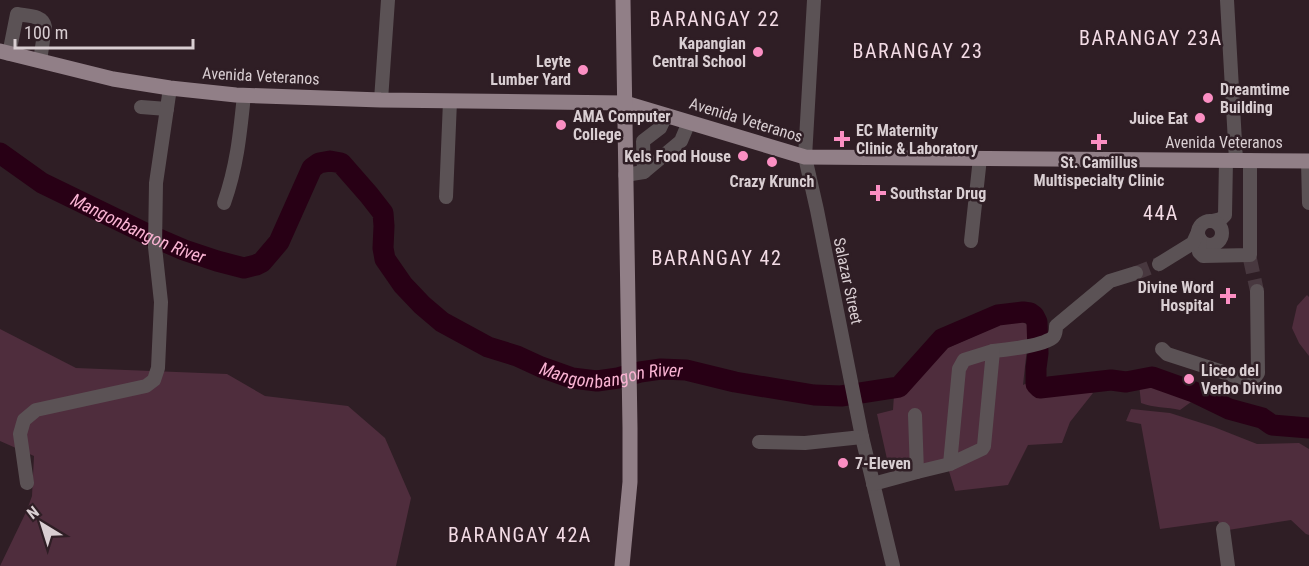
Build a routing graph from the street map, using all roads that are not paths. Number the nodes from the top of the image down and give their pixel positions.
1 (388, 0) edge
2 (623, 0) edge
3 (814, 0) edge
4 (1227, 0) edge
5 (17, 7) edge
6 (5, 53) edge
7 (40, 61) junction
8 (624, 74) junction
9 (170, 88) junction
10 (244, 95) junction
11 (381, 100) junction
12 (450, 101) junction
13 (625, 103) junction
14 (141, 107) dead end
15 (642, 108) junction
16 (167, 110) junction
17 (666, 115) junction
18 (689, 122) junction
19 (804, 157) junction
20 (980, 158) junction
21 (1237, 160) junction
22 (1308, 161) edge
23 (644, 172) junction
24 (625, 175) junction
25 (446, 197) dead end
26 (224, 203) dead end
27 (1309, 203) edge
28 (1212, 221) junction
29 (1199, 235) junction
30 (971, 241) dead end
31 (1159, 264) tunnel mouth
32 (1136, 273) tunnel mouth
33 (1257, 291) tunnel mouth
34 (1162, 349) dead end
35 (993, 351) junction
36 (915, 416) dead end
37 (862, 437) junction
38 (759, 442) dead end
39 (950, 464) junction
40 (916, 472) junction
41 (27, 483) dead end
42 (873, 484) junction
43 (1223, 529) dead end
44 (622, 566) edge
45 (892, 566) edge
46 (1228, 566) edge

1 - 11 street
2 - 8 main road
3 - 19 street, Salazar Street
4 - 21 street
5 - 6 street
5 - 7 street
6 - 7 main road, Avenida Veteranos
7 - 9 main road, Avenida Veteranos
8 - 13 main road
8 - 15 main road
9 - 10 main road, Avenida Veteranos
9 - 16 street
10 - 11 main road, Avenida Veteranos
10 - 26 street
11 - 12 main road, Avenida Veteranos
12 - 13 main road, Avenida Veteranos
12 - 25 street
13 - 15 main road, Avenida Veteranos
13 - 24 main road
14 - 16 street
15 - 17 main road, Avenida Veteranos
16 - 41 street
17 - 18 main road, Avenida Veteranos
17 - 23 street
18 - 19 main road, Avenida Veteranos
18 - 23 street
19 - 20 main road, Avenida Veteranos
19 - 37 street, Salazar Street
20 - 21 main road, Avenida Veteranos
20 - 30 street
21 - 22 main road, Avenida Veteranos
21 - 28 street
21 - 29 street
22 - 27 street
23 - 24 street
24 - 44 main road
28 - 29 street
28 - 29 street
29 - 31 street
32 - 35 street
33 - 34 street
35 - 39 street
35 - 39 street
36 - 40 street
37 - 38 street
37 - 42 street, Salazar Street
39 - 40 street
40 - 42 street
42 - 45 street, Salazar Street
43 - 46 street

